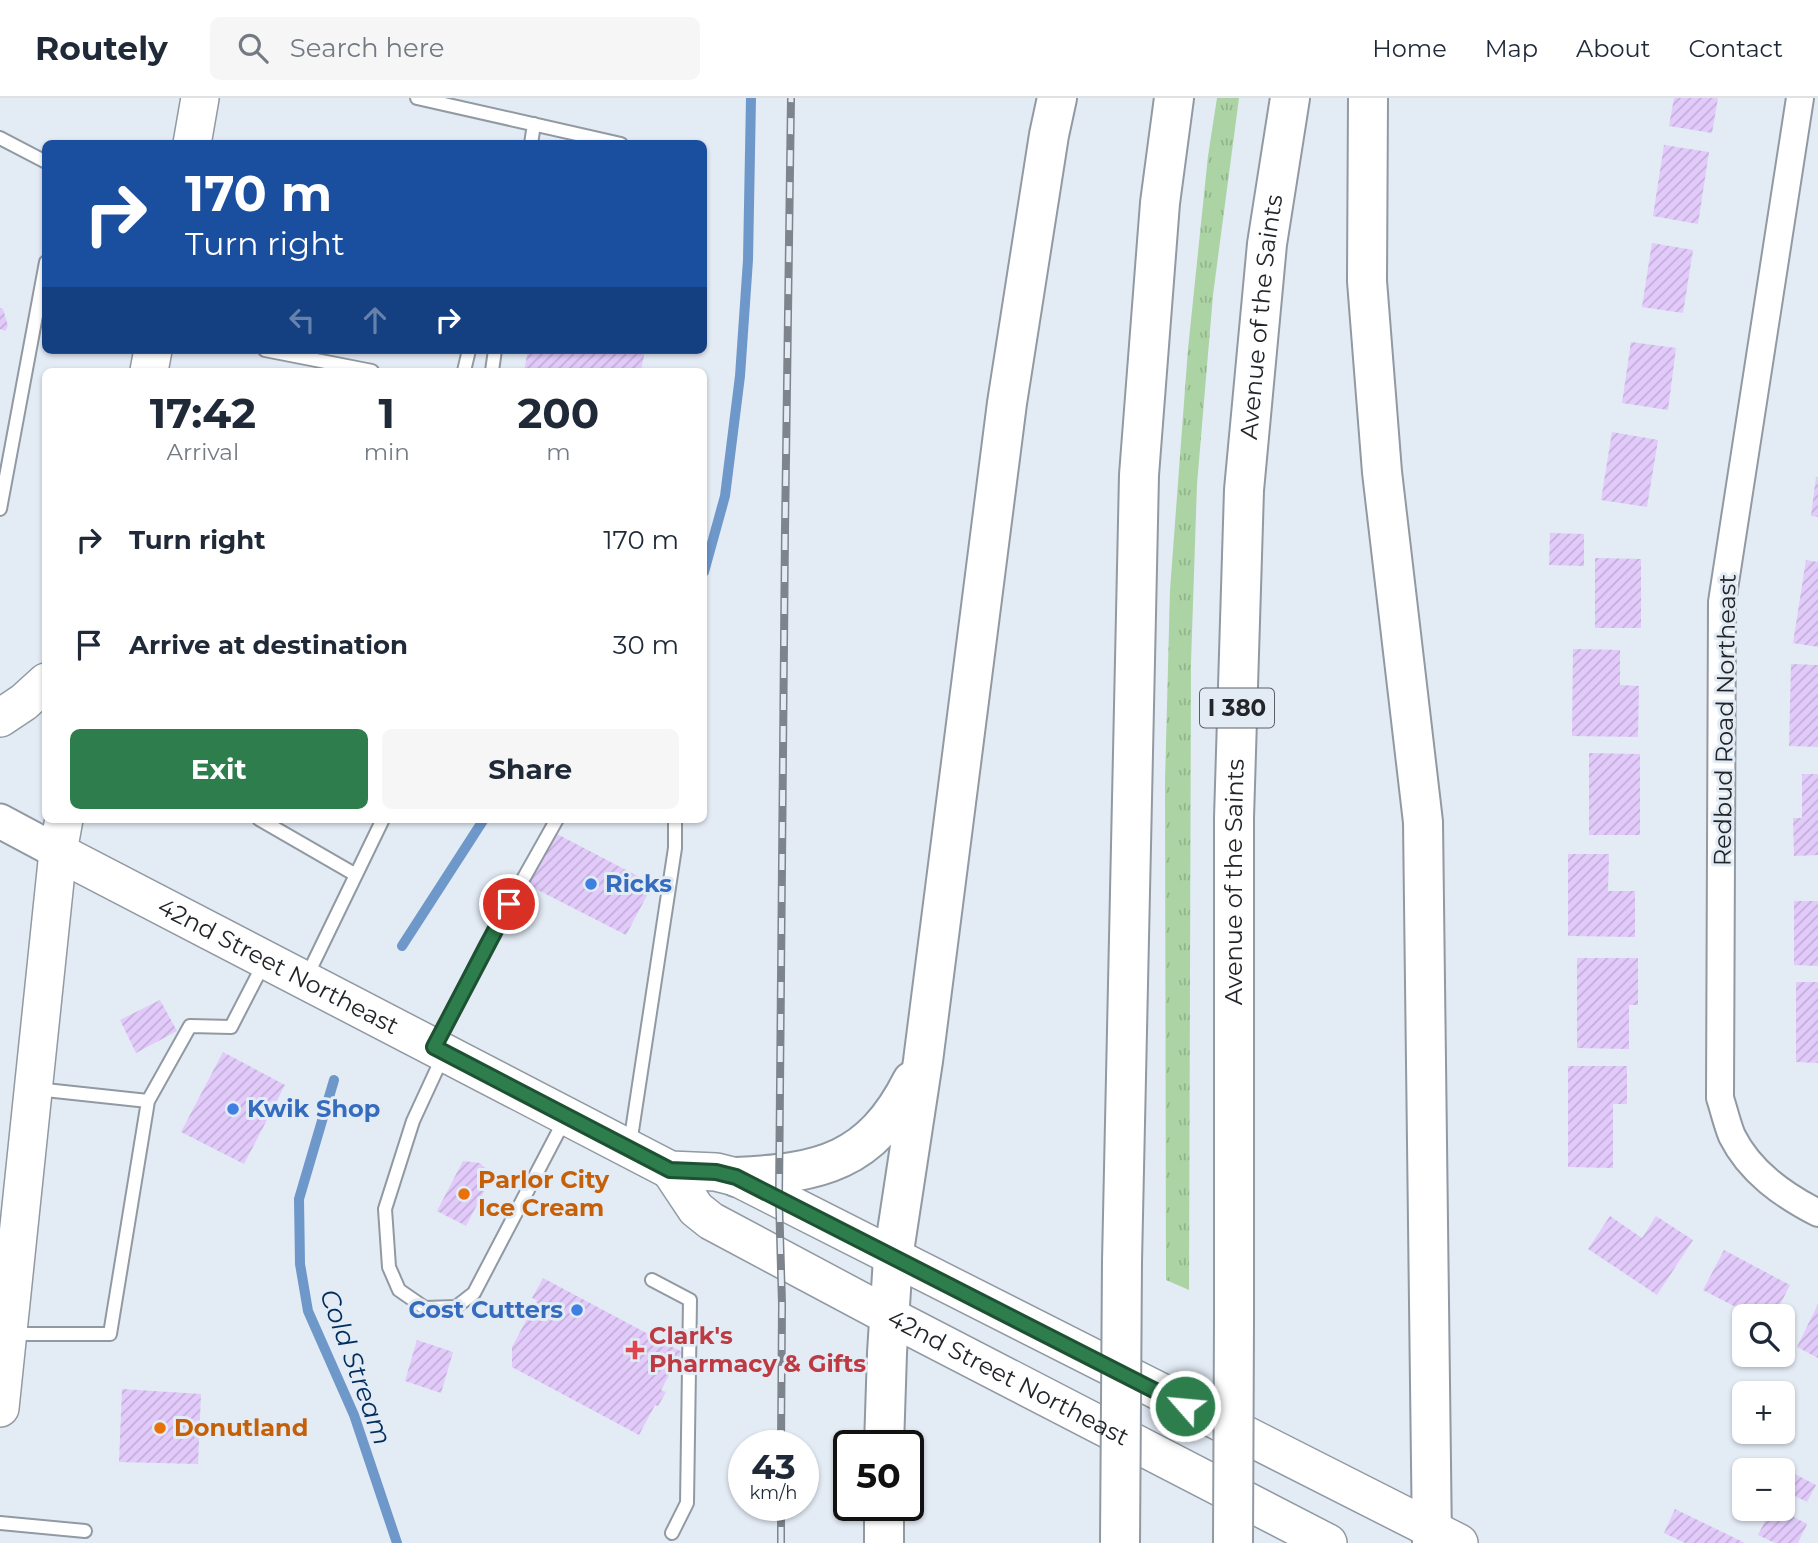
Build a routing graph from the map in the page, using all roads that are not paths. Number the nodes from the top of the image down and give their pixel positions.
1 (200, 98) edge
2 (421, 98) edge
3 (1057, 98) edge
4 (1174, 98) edge
5 (1290, 98) edge
6 (1368, 98) edge
7 (1800, 98) edge
8 (534, 124) junction
9 (0, 138) edge
10 (193, 140) edge
11 (532, 140) edge
12 (604, 140) edge
13 (42, 160) edge
14 (42, 283) edge
15 (285, 354) edge
16 (357, 368) edge
17 (0, 509) edge
18 (42, 686) edge
19 (0, 718) edge
20 (0, 821) edge
21 (266, 823) edge
22 (381, 823) edge
23 (556, 823) edge
24 (675, 823) edge
25 (61, 835) edge
26 (356, 876) junction
27 (266, 960) junction
28 (305, 980) junction
29 (439, 1049) junction
30 (923, 1061) junction
31 (33, 1088) junction
32 (148, 1101) junction
33 (567, 1115) junction
34 (629, 1147) junction
35 (670, 1170) junction
36 (736, 1177) junction
37 (1818, 1213) edge
38 (893, 1258) junction
39 (652, 1280) dead end
40 (889, 1316) junction
41 (4, 1334) edge
42 (0, 1408) edge
43 (885, 1430) edge
44 (884, 1521) edge
45 (0, 1523) edge
46 (85, 1531) dead end
47 (672, 1533) dead end
48 (1441, 1539) edge
49 (884, 1543) edge
50 (1120, 1543) edge
51 (1233, 1543) edge
52 (1328, 1543) edge

1 - 10 main road
2 - 8 lane
3 - 30 highway
4 - 50 highway, bridge
5 - 51 highway, Avenue of the Saints / I 380, bridge
6 - 48 highway
7 - 37 street, Redbud Road Northeast
8 - 11 lane
8 - 12 lane
9 - 13 lane
14 - 17 lane
15 - 16 lane
18 - 19 main road
20 - 25 street, 42nd Street Northeast
21 - 26 lane
22 - 26 lane
23 - 29 lane
24 - 34 lane
25 - 27 main road, 42nd Street Northeast
25 - 31 main road
26 - 28 lane
27 - 28 main road, 42nd Street Northeast
27 - 32 lane
28 - 29 main road, 42nd Street Northeast
29 - 33 main road, 42nd Street Northeast
29 - 33 lane
30 - 36 highway
30 - 38 highway
31 - 32 lane
31 - 41 main road
32 - 41 lane
33 - 34 main road, 42nd Street Northeast
34 - 35 main road, 42nd Street Northeast
35 - 36 main road, 42nd Street Northeast
35 - 40 main road, 42nd Street Northeast
36 - 38 main road, 42nd Street Northeast
38 - 40 highway
38 - 48 main road, 42nd Street Northeast
39 - 47 lane
40 - 43 highway
40 - 52 main road, 42nd Street Northeast
41 - 42 main road
44 - 49 highway
45 - 46 lane

